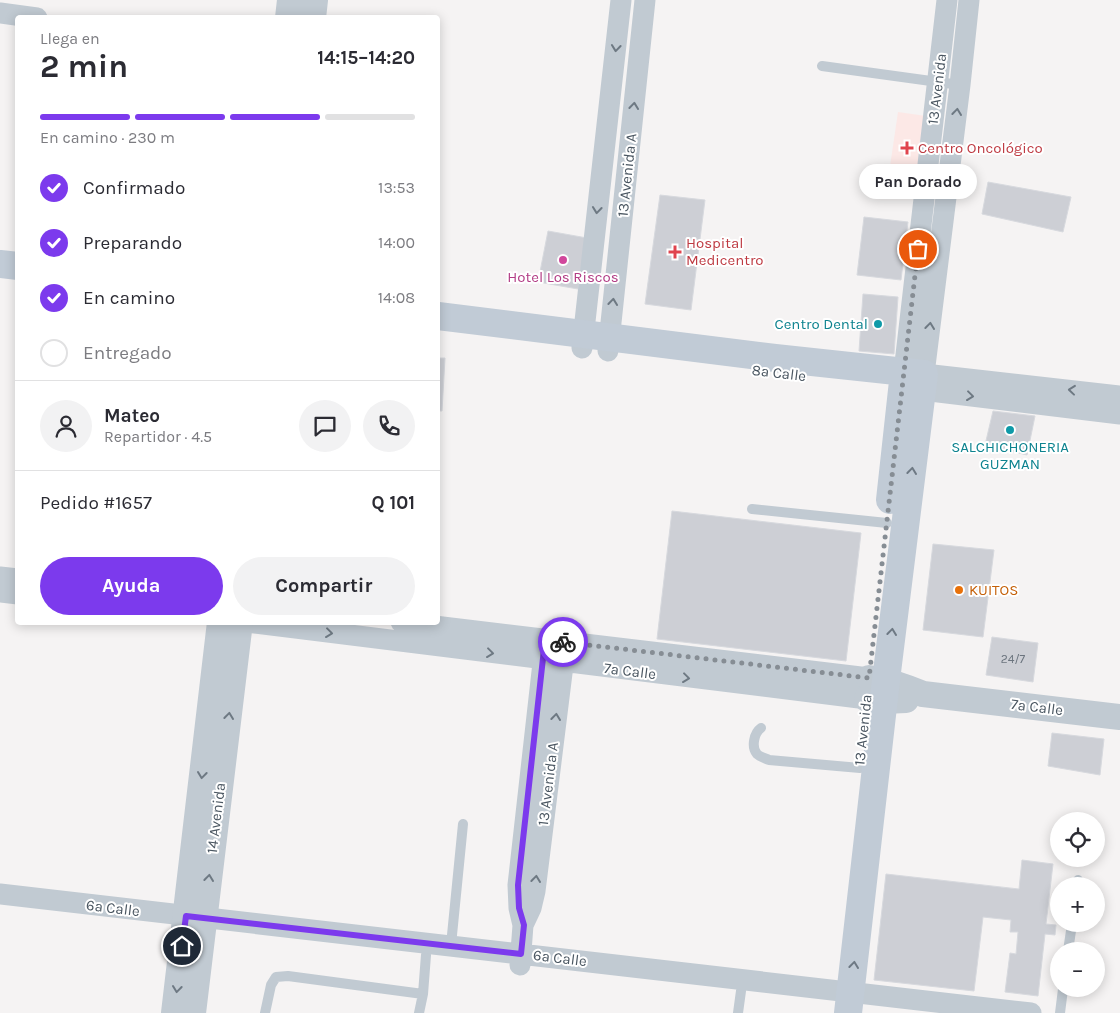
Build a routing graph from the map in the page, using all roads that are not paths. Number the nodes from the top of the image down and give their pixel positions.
1 (290, 0) edge
2 (315, 0) edge
3 (621, 0) edge
4 (645, 0) edge
5 (947, 0) edge
6 (970, 1) edge
7 (0, 13) edge
8 (15, 15) edge
9 (288, 15) edge
10 (313, 15) edge
11 (822, 66) dead end
12 (938, 81) junction
13 (960, 85) junction
14 (0, 264) edge
15 (15, 266) edge
16 (0, 279) edge
17 (15, 281) edge
18 (440, 316) edge
19 (440, 332) edge
20 (596, 342) junction
21 (913, 381) junction
22 (1120, 396) edge
23 (1120, 414) edge
24 (752, 509) dead end
25 (887, 523) junction
26 (0, 577) edge
27 (15, 579) edge
28 (0, 592) edge
29 (15, 594) edge
30 (220, 625) edge
31 (240, 625) edge
32 (278, 625) edge
33 (417, 625) edge
34 (554, 651) junction
35 (877, 690) junction
36 (1120, 717) edge
37 (761, 728) dead end
38 (860, 768) junction
39 (463, 824) dead end
40 (0, 894) edge
41 (0, 909) edge
42 (194, 924) junction
43 (450, 945) junction
44 (426, 955) junction
45 (520, 960) junction
46 (741, 991) junction
47 (423, 994) junction
48 (1063, 997) edge
49 (840, 1003) edge
50 (174, 1013) edge
51 (193, 1013) edge
52 (265, 1013) edge
53 (272, 1013) edge
54 (420, 1013) edge
55 (738, 1013) edge
56 (918, 1013) edge
57 (1031, 1013) edge
58 (1060, 1013) edge

1 - 9 street
2 - 10 street
3 -> 20 street, 13 Avenida A
20 -> 4 street, 13 Avenida A
5 - 12 street, 13 Avenida
6 - 13 street, 13 Avenida
7 - 8 street
11 - 12 lane
12 - 13 lane
12 - 21 street, 13 Avenida
21 -> 13 street, 13 Avenida
14 - 15 main road
16 - 17 main road
18 - 20 main road, 8a Calle
19 - 20 main road, 8a Calle
20 - 21 main road, 8a Calle
22 -> 21 street, 8a Calle
21 -> 23 street, 8a Calle
21 - 25 main road, 13 Avenida
35 -> 21 main road, 13 Avenida
24 - 25 lane
25 - 35 main road, 13 Avenida
26 - 27 street
28 - 29 street
30 -> 42 street, 14 Avenida
42 -> 31 street, 14 Avenida
32 -> 34 street, 7a Calle
33 - 34 street, 7a Calle
34 - 35 street, 7a Calle
34 - 45 street, 13 Avenida A
35 - 36 street, 7a Calle
35 - 38 main road, 13 Avenida
49 -> 35 main road, 13 Avenida
37 - 38 lane
38 - 49 main road, 13 Avenida
39 - 43 lane
40 - 42 street, 6a Calle
41 - 42 street, 6a Calle
42 - 43 street, 6a Calle
42 - 44 street, 6a Calle
42 -> 50 street, 14 Avenida
42 - 51 street, 14 Avenida
43 - 45 street, 6a Calle
44 - 45 street, 6a Calle
44 - 47 lane
45 - 46 street, 6a Calle
45 - 49 street, 6a Calle
46 - 49 street, 6a Calle
46 - 55 lane
47 - 52 lane
47 - 54 lane
48 - 58 lane
49 - 56 street, 6a Calle
49 - 57 street, 6a Calle
52 - 53 lane

